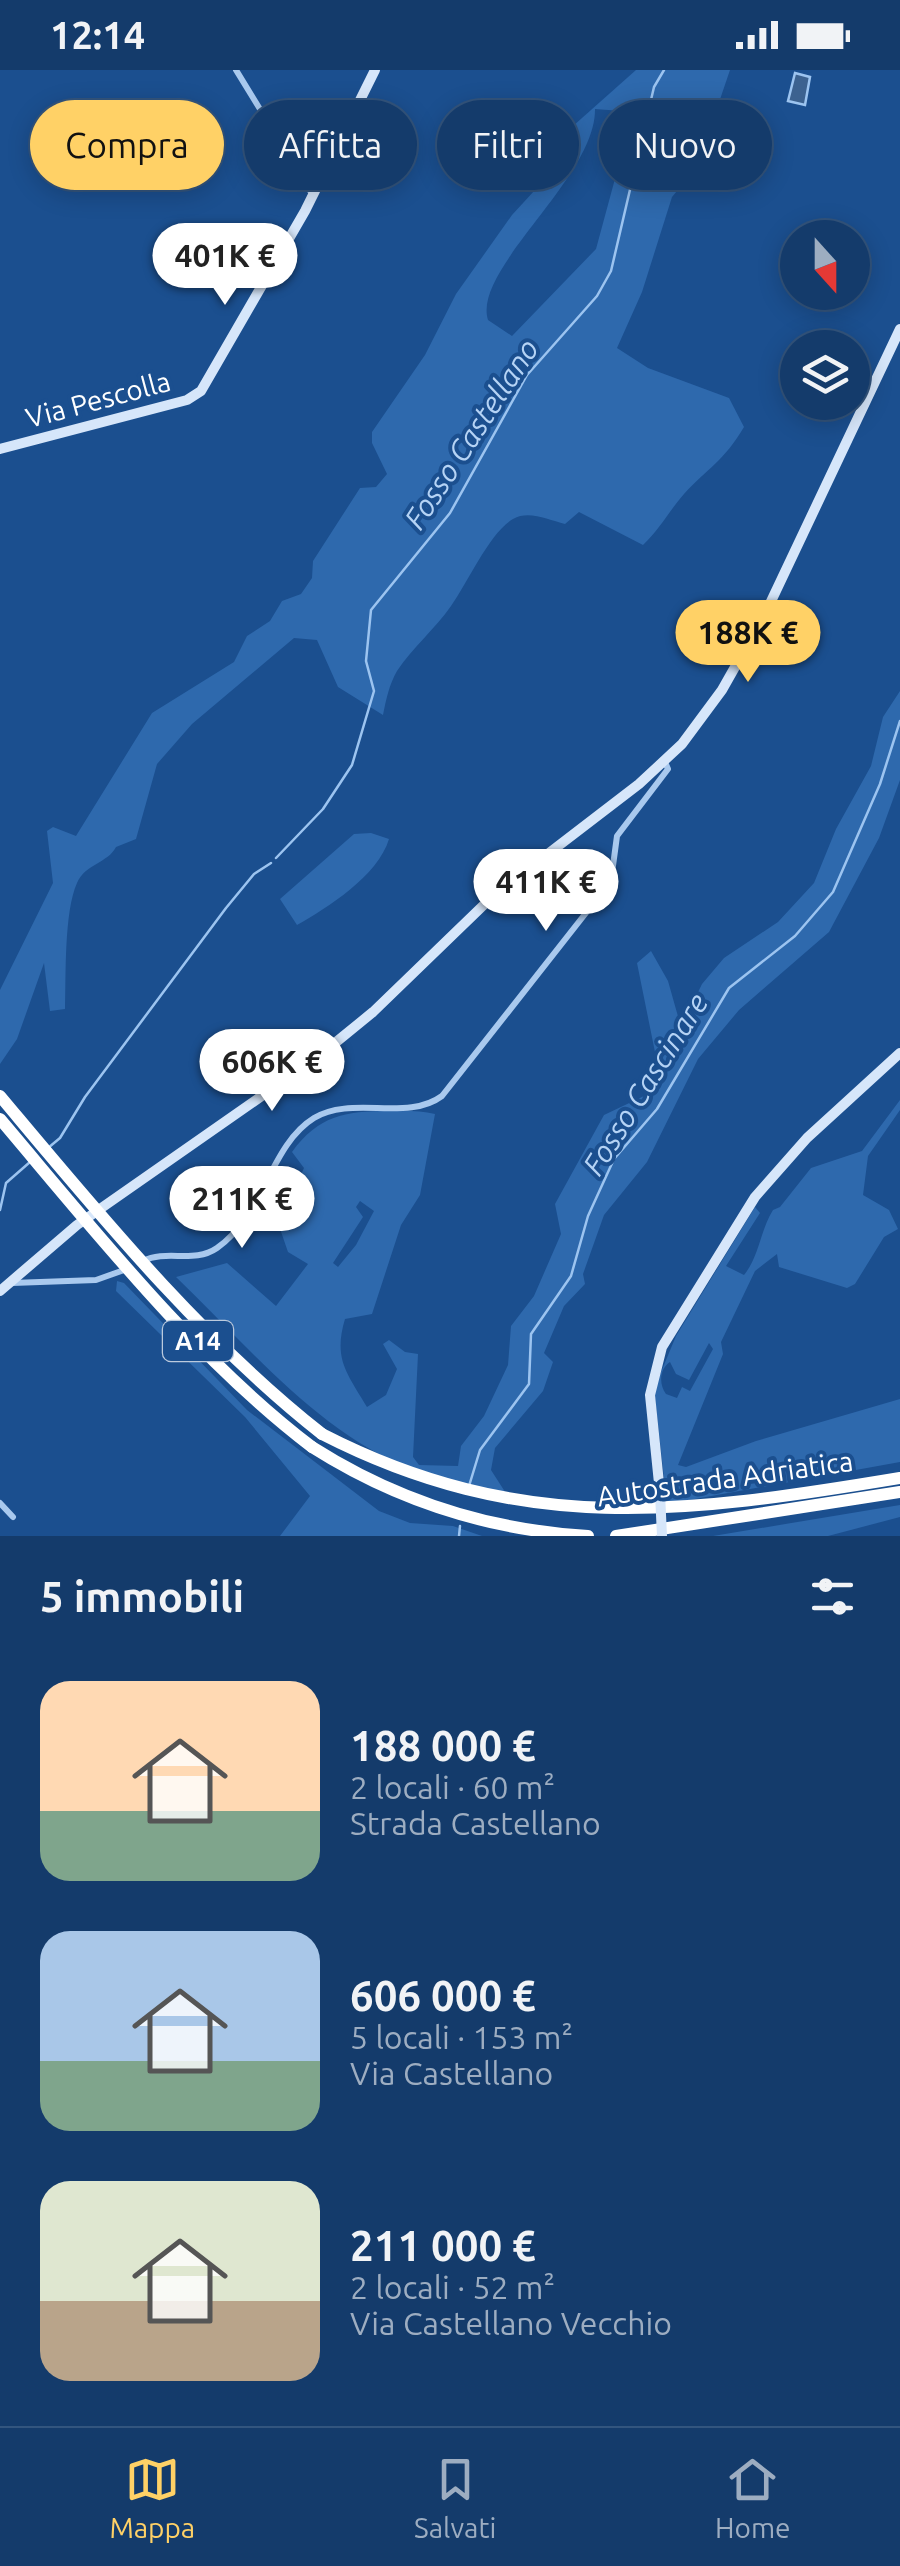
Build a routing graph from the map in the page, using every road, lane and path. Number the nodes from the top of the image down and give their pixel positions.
1 (236, 70) edge
2 (376, 70) edge
3 (313, 194) junction
4 (900, 329) edge
5 (0, 449) edge
6 (665, 762) junction
7 (900, 1052) edge
8 (0, 1096) edge
9 (0, 1119) edge
10 (11, 1282) junction
11 (0, 1291) edge
12 (900, 1478) edge
13 (900, 1492) edge
14 (0, 1504) edge
15 (13, 1517) dead end
16 (588, 1536) edge
17 (616, 1536) edge
18 (662, 1536) edge

1 - 3 street
2 - 3 street, Via Pescolla
3 - 5 street, Via Pescolla
4 - 6 street
6 - 10 street
6 - 10 street
7 - 18 street, bridge
8 - 12 highway, Autostrada Adriatica / A14, bridge
9 - 16 highway, Autostrada Adriatica / A14, bridge
10 - 11 street
13 - 17 highway, Autostrada Adriatica
14 - 15 street

